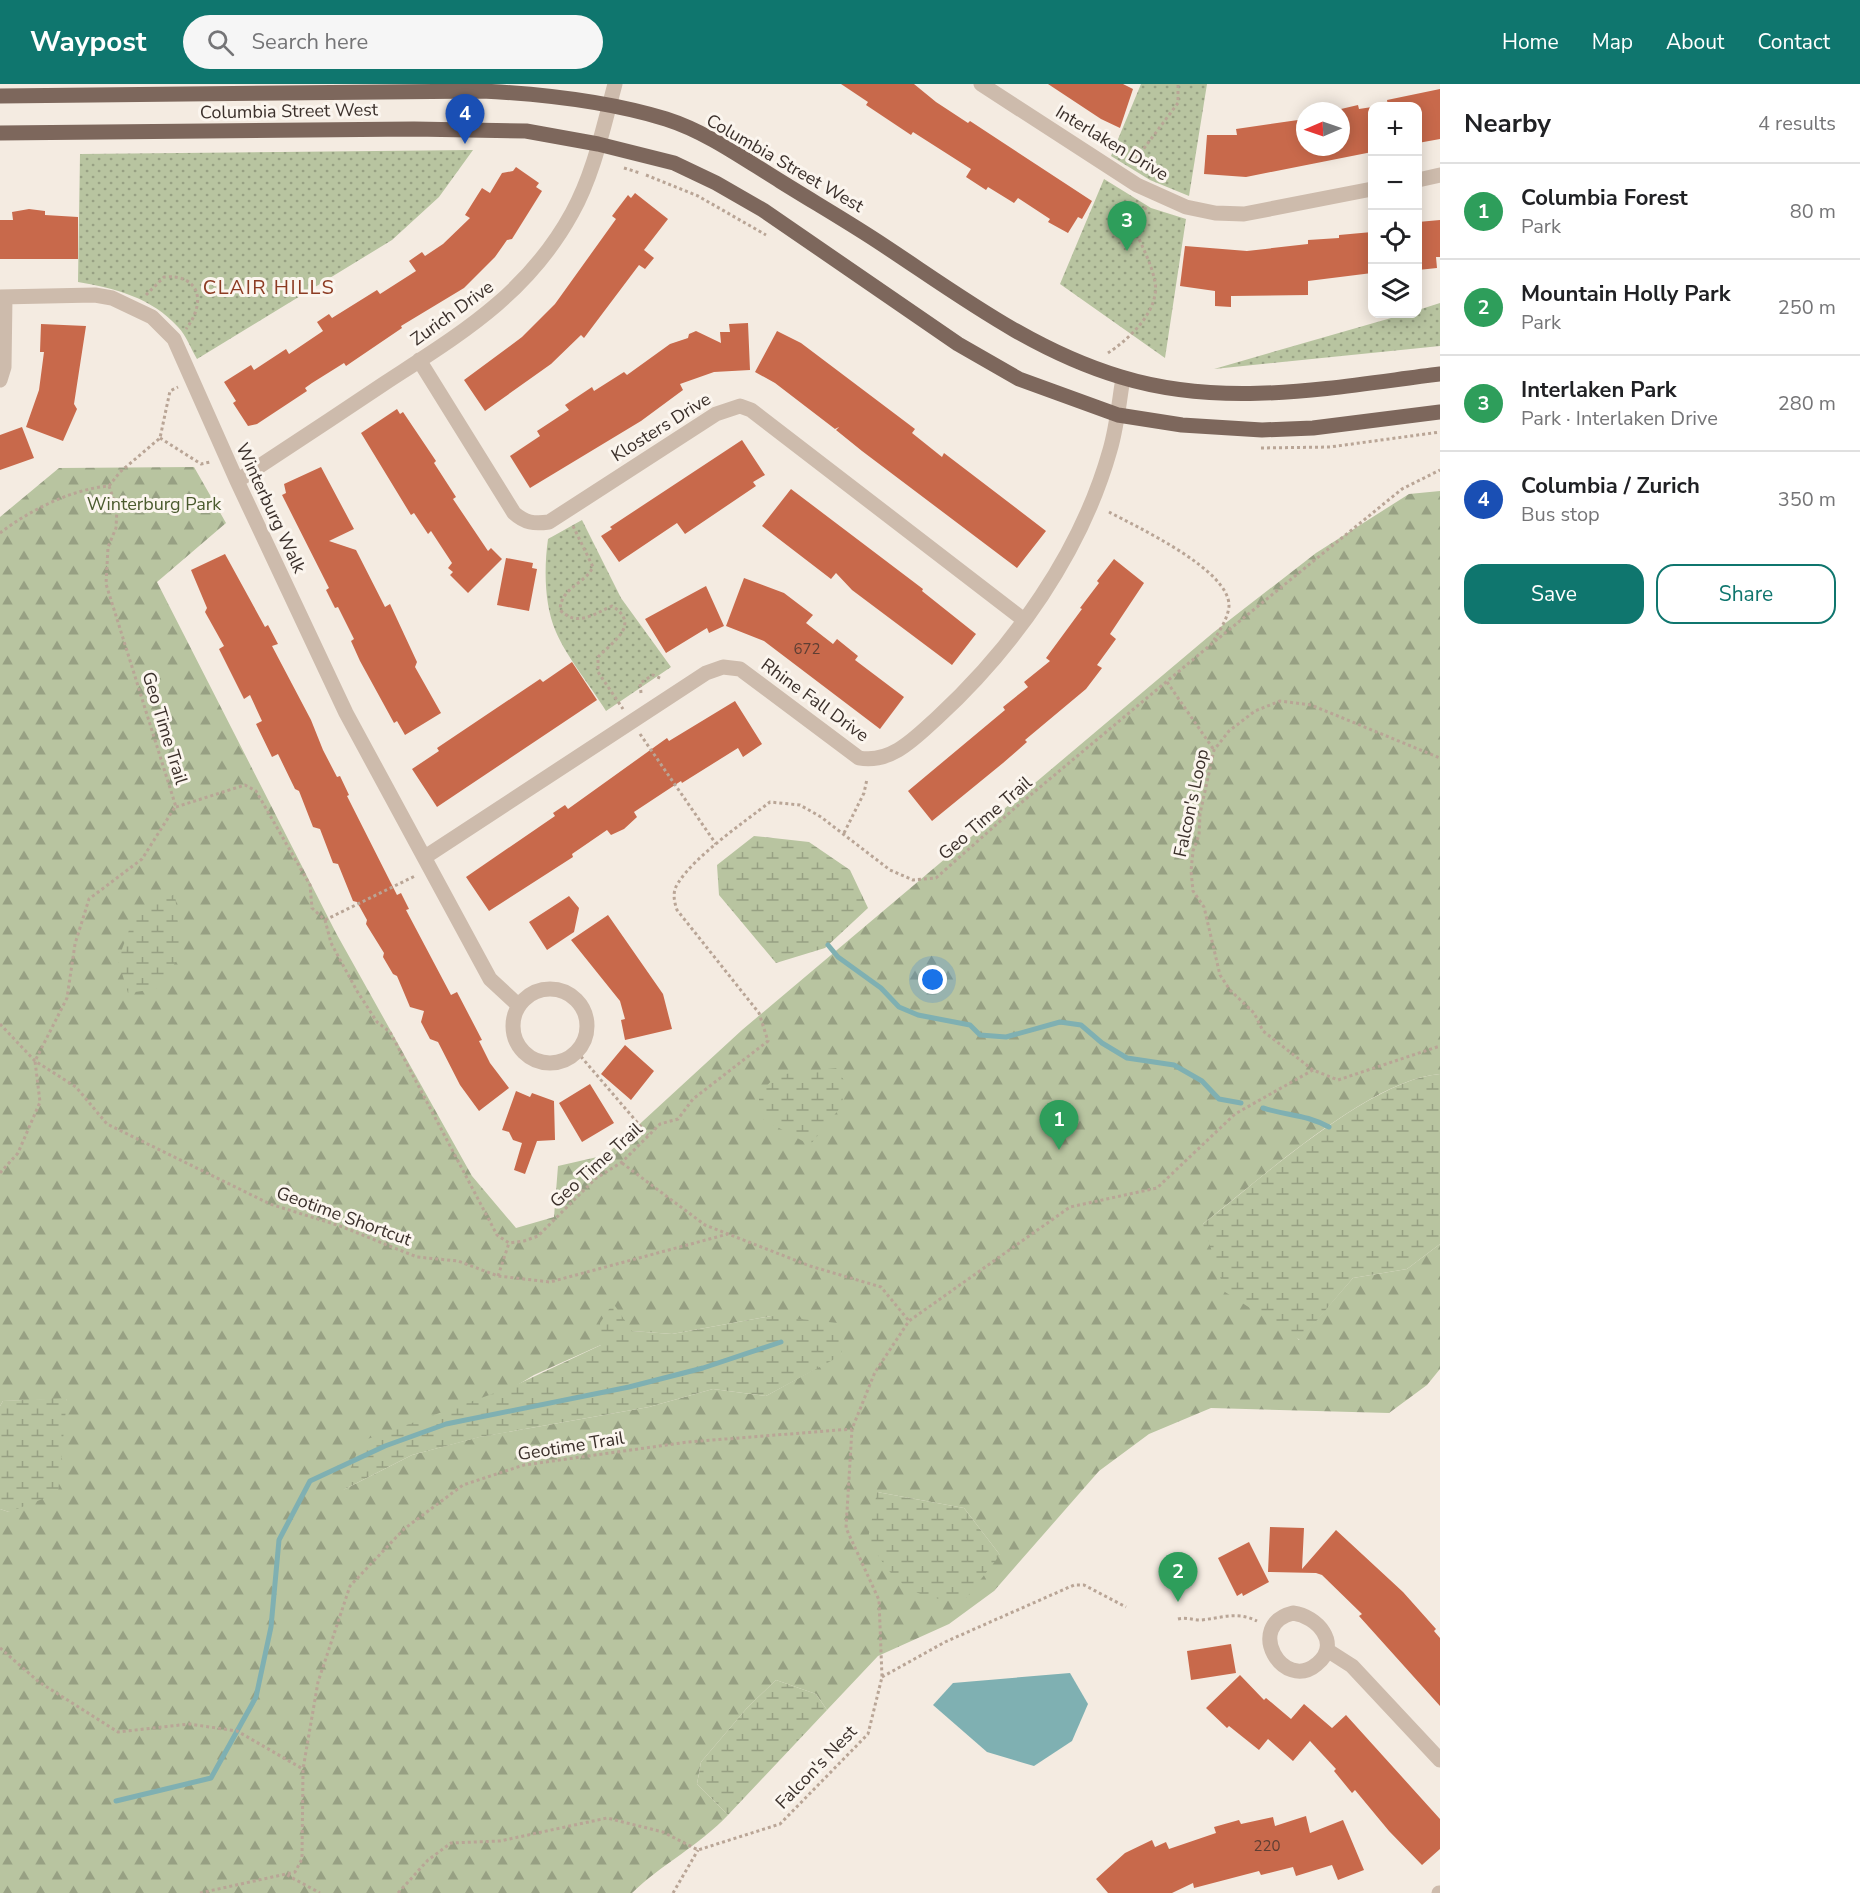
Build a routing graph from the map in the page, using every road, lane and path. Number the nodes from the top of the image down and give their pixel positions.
1 (615, 84) edge
2 (981, 84) edge
3 (1178, 84) edge
4 (0, 96) edge
5 (609, 107) junction
6 (0, 133) edge
7 (598, 144) junction
8 (1130, 170) dead end
9 (1440, 175) edge
10 (1422, 179) edge
11 (1368, 190) edge
12 (1147, 205) dead end
13 (146, 295) dead end
14 (3, 297) edge
15 (174, 339) junction
16 (1108, 353) dead end
17 (419, 360) junction
18 (1440, 374) edge
19 (1123, 378) junction
20 (0, 380) edge
21 (193, 380) junction
22 (1440, 412) edge
23 (1118, 415) junction
24 (160, 438) junction
25 (225, 455) junction
26 (1440, 470) edge
27 (237, 482) junction
28 (109, 486) junction
29 (565, 511) junction
30 (1108, 512) dead end
31 (0, 533) edge
32 (1024, 620) junction
33 (1214, 642) junction
34 (662, 679) dead end
35 (1167, 682) junction
36 (641, 693) dead end
37 (625, 713) dead end
38 (638, 731) dead end
39 (1214, 750) junction
40 (1440, 758) edge
41 (867, 779) dead end
42 (176, 807) junction
43 (844, 833) junction
44 (716, 844) junction
45 (425, 857) junction
46 (326, 920) junction
47 (518, 1005) junction
48 (0, 1024) edge
49 (1440, 1046) edge
50 (577, 1052) junction
51 (35, 1061) junction
52 (1313, 1070) junction
53 (648, 1135) junction
54 (622, 1162) junction
55 (0, 1173) edge
56 (728, 1234) junction
57 (509, 1243) junction
58 (498, 1276) junction
59 (909, 1321) junction
60 (852, 1429) junction
61 (1126, 1606) dead end
62 (1178, 1619) dead end
63 (1271, 1629) junction
64 (0, 1648) edge
65 (1327, 1650) junction
66 (882, 1677) junction
67 (1440, 1760) edge
68 (303, 1769) junction
69 (698, 1850) junction
70 (286, 1874) junction
71 (200, 1893) edge
72 (320, 1893) edge
73 (398, 1893) edge
74 (673, 1893) edge

1 - 5 street, Zurich Drive
2 - 11 street, Interlaken Drive
3 - 8 path
4 - 5 main road, Columbia Street West
5 - 7 street, Zurich Drive
5 - 19 main road, Columbia Street West
6 - 7 main road, Columbia Street West
7 - 17 street, Zurich Drive
7 - 23 main road, Columbia Street West
9 - 10 street
12 - 16 path
13 - 15 path
14 - 15 street, Winterburg Walk
14 - 20 street
15 - 21 street, Winterburg Walk
17 - 27 street, Zurich Drive
17 - 29 street, Klosters Drive
18 - 19 main road, Columbia Street West
19 - 23 street, Rhine Fall Drive
21 - 24 path
21 - 25 street, Winterburg Walk
22 - 23 main road, Columbia Street West
23 - 32 street, Rhine Fall Drive
24 - 25 path
24 - 28 path
25 - 27 street, Winterburg Walk
26 - 33 path, Geo Time Trail
27 - 45 street, Winterburg Walk
28 - 31 path
28 - 42 path, Geo Time Trail
29 - 32 street, Klosters Drive
29 - 37 path
30 - 33 path
32 - 45 street, Rhine Fall Drive
33 - 35 path, Geo Time Trail
34 - 36 path
35 - 39 path
35 - 43 path, Geo Time Trail
38 - 44 path
39 - 40 path, Falcon's Loop
39 - 52 path, Falcon's Loop
41 - 43 path
42 - 46 path, Geo Time Trail
42 - 51 path
43 - 44 path, Geo Time Trail
44 - 53 path, Geo Time Trail
45 - 46 path
45 - 47 street, Winterburg Walk
46 - 57 path, Geo Time Trail
47 - 50 street
47 - 50 street
48 - 51 path, Geotime Shortcut
49 - 52 path
50 - 53 path
51 - 55 path
51 - 58 path, Geotime Shortcut
52 - 59 path
53 - 54 path, Geo Time Trail
54 - 56 path
54 - 57 path, Geo Time Trail
56 - 58 path, Geotime Shortcut
56 - 59 path
57 - 58 path
59 - 60 path
60 - 66 path, Falcon's Nest
60 - 68 path, Geotime Trail
61 - 66 path
62 - 63 path
63 - 65 street
63 - 65 street
64 - 68 path
65 - 67 street
66 - 69 path, Falcon's Nest
68 - 70 path, Geotime Trail
69 - 73 path
69 - 74 path
70 - 71 path
70 - 72 path

